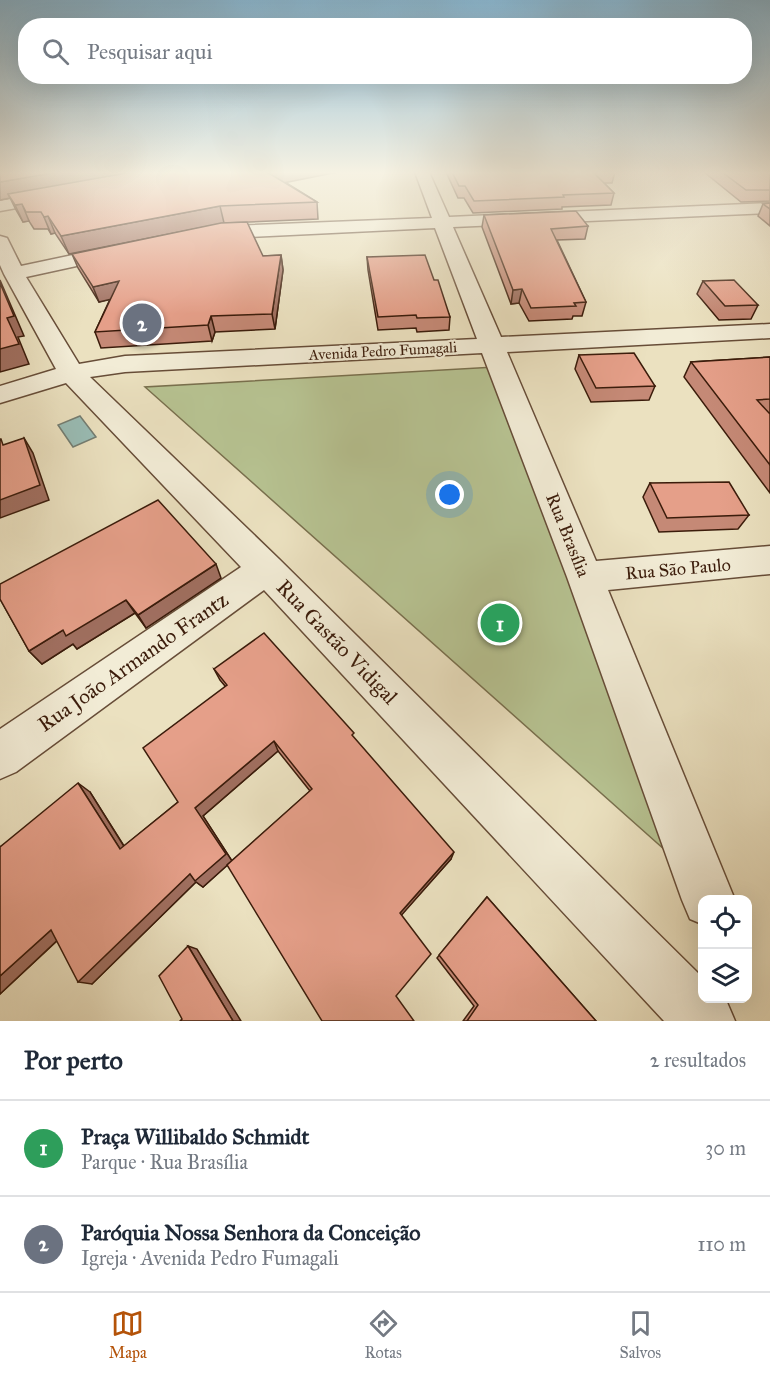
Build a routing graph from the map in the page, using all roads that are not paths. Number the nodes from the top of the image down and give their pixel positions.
1 (497, 220) edge
2 (442, 222) junction
3 (191, 235) edge
4 (136, 247) edge
5 (7, 258) edge
6 (770, 331) edge
7 (492, 346) junction
8 (71, 373) junction
9 (0, 395) edge
10 (770, 560) edge
11 (267, 568) junction
12 (585, 577) junction
13 (0, 756) edge
14 (707, 895) edge
15 (711, 1003) edge
16 (705, 1021) edge
17 (710, 1021) edge

1 - 2 street
2 - 3 street
2 - 7 street, Rua Brasília
4 - 5 street
5 - 8 street, Rua Gastão Vidigal
6 - 7 street, Avenida Pedro Fumagali
7 - 8 street, Avenida Pedro Fumagali
7 - 12 street, Rua Brasília
8 - 9 street, Avenida Pedro Fumagali
8 - 11 street, Rua Gastão Vidigal
10 - 12 street, Rua São Paulo
11 - 13 street, Rua João Armando Frantz
11 - 16 street, Rua Gastão Vidigal
12 - 14 street, Rua Brasília
15 - 17 street

